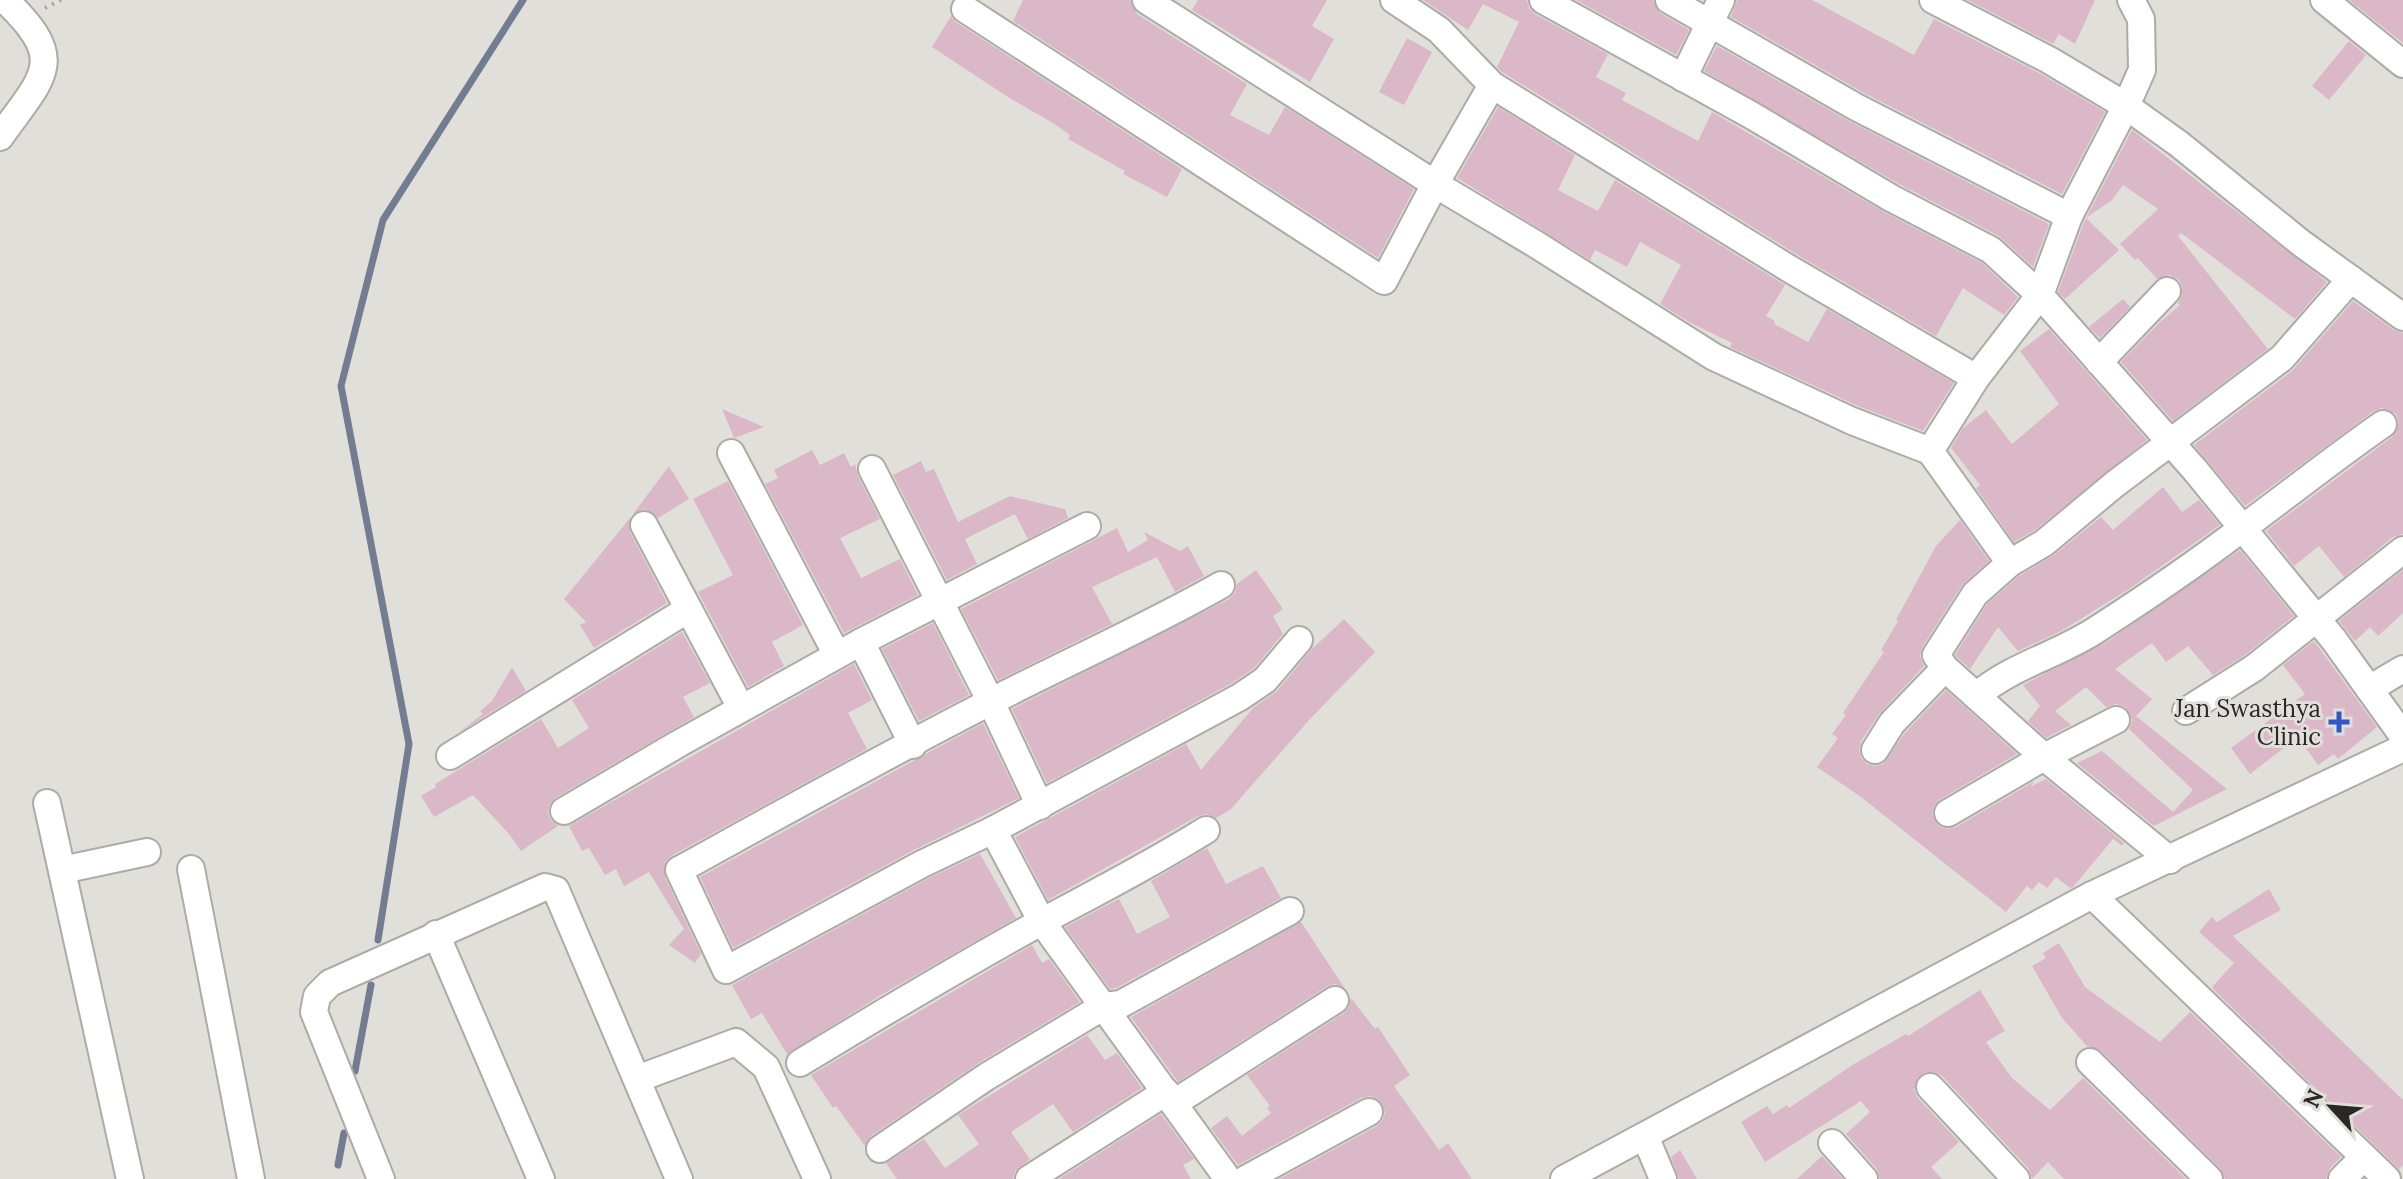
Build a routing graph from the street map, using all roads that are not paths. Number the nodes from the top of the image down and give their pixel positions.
1 (5, 0) edge
2 (1146, 0) edge
3 (1394, 0) edge
4 (1543, 0) edge
5 (1669, 0) edge
6 (1933, 0) edge
7 (2131, 0) edge
8 (2324, 0) edge
9 (965, 9) dead end
10 (1716, 11) edge
11 (2403, 64) edge
12 (1683, 78) junction
13 (1492, 85) junction
14 (2126, 106) junction
15 (0, 137) edge
16 (1435, 184) junction
17 (2069, 216) junction
18 (2351, 279) junction
19 (2167, 291) dead end
20 (2040, 295) junction
21 (2403, 317) edge
22 (2099, 362) junction
23 (1976, 378) junction
24 (2383, 424) dead end
25 (2171, 443) junction
26 (1930, 451) junction
27 (731, 453) dead end
28 (872, 469) dead end
29 (644, 525) dead end
30 (1087, 526) dead end
31 (2242, 529) junction
32 (2403, 550) edge
33 (2010, 563) junction
34 (1221, 585) dead end
35 (939, 603) junction
36 (687, 610) junction
37 (2315, 618) junction
38 (1299, 640) dead end
39 (861, 642) junction
40 (837, 655) junction
41 (1945, 668) junction
42 (2403, 669) edge
43 (2369, 689) junction
44 (1976, 696) junction
45 (991, 702) junction
46 (741, 708) junction
47 (2186, 711) dead end
48 (2116, 720) dead end
49 (2403, 736) edge
50 (913, 745) junction
51 (2403, 748) edge
52 (1875, 750) dead end
53 (450, 756) dead end
54 (2044, 757) junction
55 (47, 803) dead end
56 (1040, 806) junction
57 (564, 811) dead end
58 (1948, 813) dead end
59 (993, 830) junction
60 (1206, 830) dead end
61 (147, 852) dead end
62 (2170, 860) junction
63 (191, 869) dead end
64 (62, 870) junction
65 (2092, 895) junction
66 (1290, 911) dead end
67 (1042, 922) junction
68 (436, 934) junction
69 (1335, 1000) dead end
70 (1104, 1006) junction
71 (2090, 1062) dead end
72 (800, 1063) dead end
73 (637, 1079) junction
74 (1930, 1087) dead end
75 (1170, 1098) junction
76 (1369, 1112) dead end
77 (1645, 1136) junction
78 (1832, 1143) dead end
79 (880, 1149) dead end
80 (2364, 1157) junction
81 (370, 1175) edge
82 (130, 1179) edge
83 (251, 1179) edge
84 (541, 1179) edge
85 (679, 1179) edge
86 (817, 1179) edge
87 (1029, 1179) edge
88 (1228, 1179) edge
89 (1246, 1179) edge
90 (1564, 1179) edge
91 (1663, 1179) edge
92 (1864, 1179) edge
93 (2016, 1179) edge
94 (2209, 1179) edge
95 (2342, 1179) edge
96 (2387, 1179) edge

1 - 15 street
2 - 16 street
3 - 13 street
4 - 12 street
5 - 10 street
6 - 14 street
7 - 14 street
8 - 11 street
9 - 16 street
10 - 12 street
10 - 17 street
12 - 20 street
13 - 16 street
13 - 23 street
14 - 17 street
14 - 18 street
16 - 26 street
17 - 20 street
18 - 21 street
18 - 25 street
19 - 22 street
20 - 22 street
20 - 23 street
22 - 25 street
23 - 26 street
24 - 31 street
25 - 31 street
25 - 33 street
26 - 33 street
27 - 40 street
28 - 35 street
29 - 36 street
30 - 35 street
31 - 37 street
31 - 44 street
32 - 37 street
33 - 41 street
34 - 45 street
35 - 39 street
35 - 45 street
36 - 46 street
36 - 53 street
37 - 43 street
37 - 47 street
38 - 56 street
39 - 40 street
39 - 50 street
40 - 46 street
41 - 44 street
41 - 52 street
42 - 43 street
43 - 49 street
44 - 54 street
45 - 50 street
45 - 56 street
46 - 57 street
48 - 54 street
50 - 59 street
51 - 62 street
54 - 58 street
54 - 62 street
55 - 64 street
56 - 59 street
59 - 67 street
60 - 67 street
61 - 64 street
62 - 65 street
63 - 83 street
64 - 82 street
65 - 77 street
65 - 80 street
66 - 70 street
67 - 70 street
67 - 72 street
68 - 73 street
68 - 81 street
68 - 84 street
69 - 75 street
70 - 75 street
70 - 79 street
71 - 94 street
73 - 85 street
73 - 86 street
74 - 93 street
75 - 87 street
75 - 88 street
76 - 89 street
77 - 90 street
77 - 91 street
78 - 92 street
80 - 95 street
80 - 96 street

